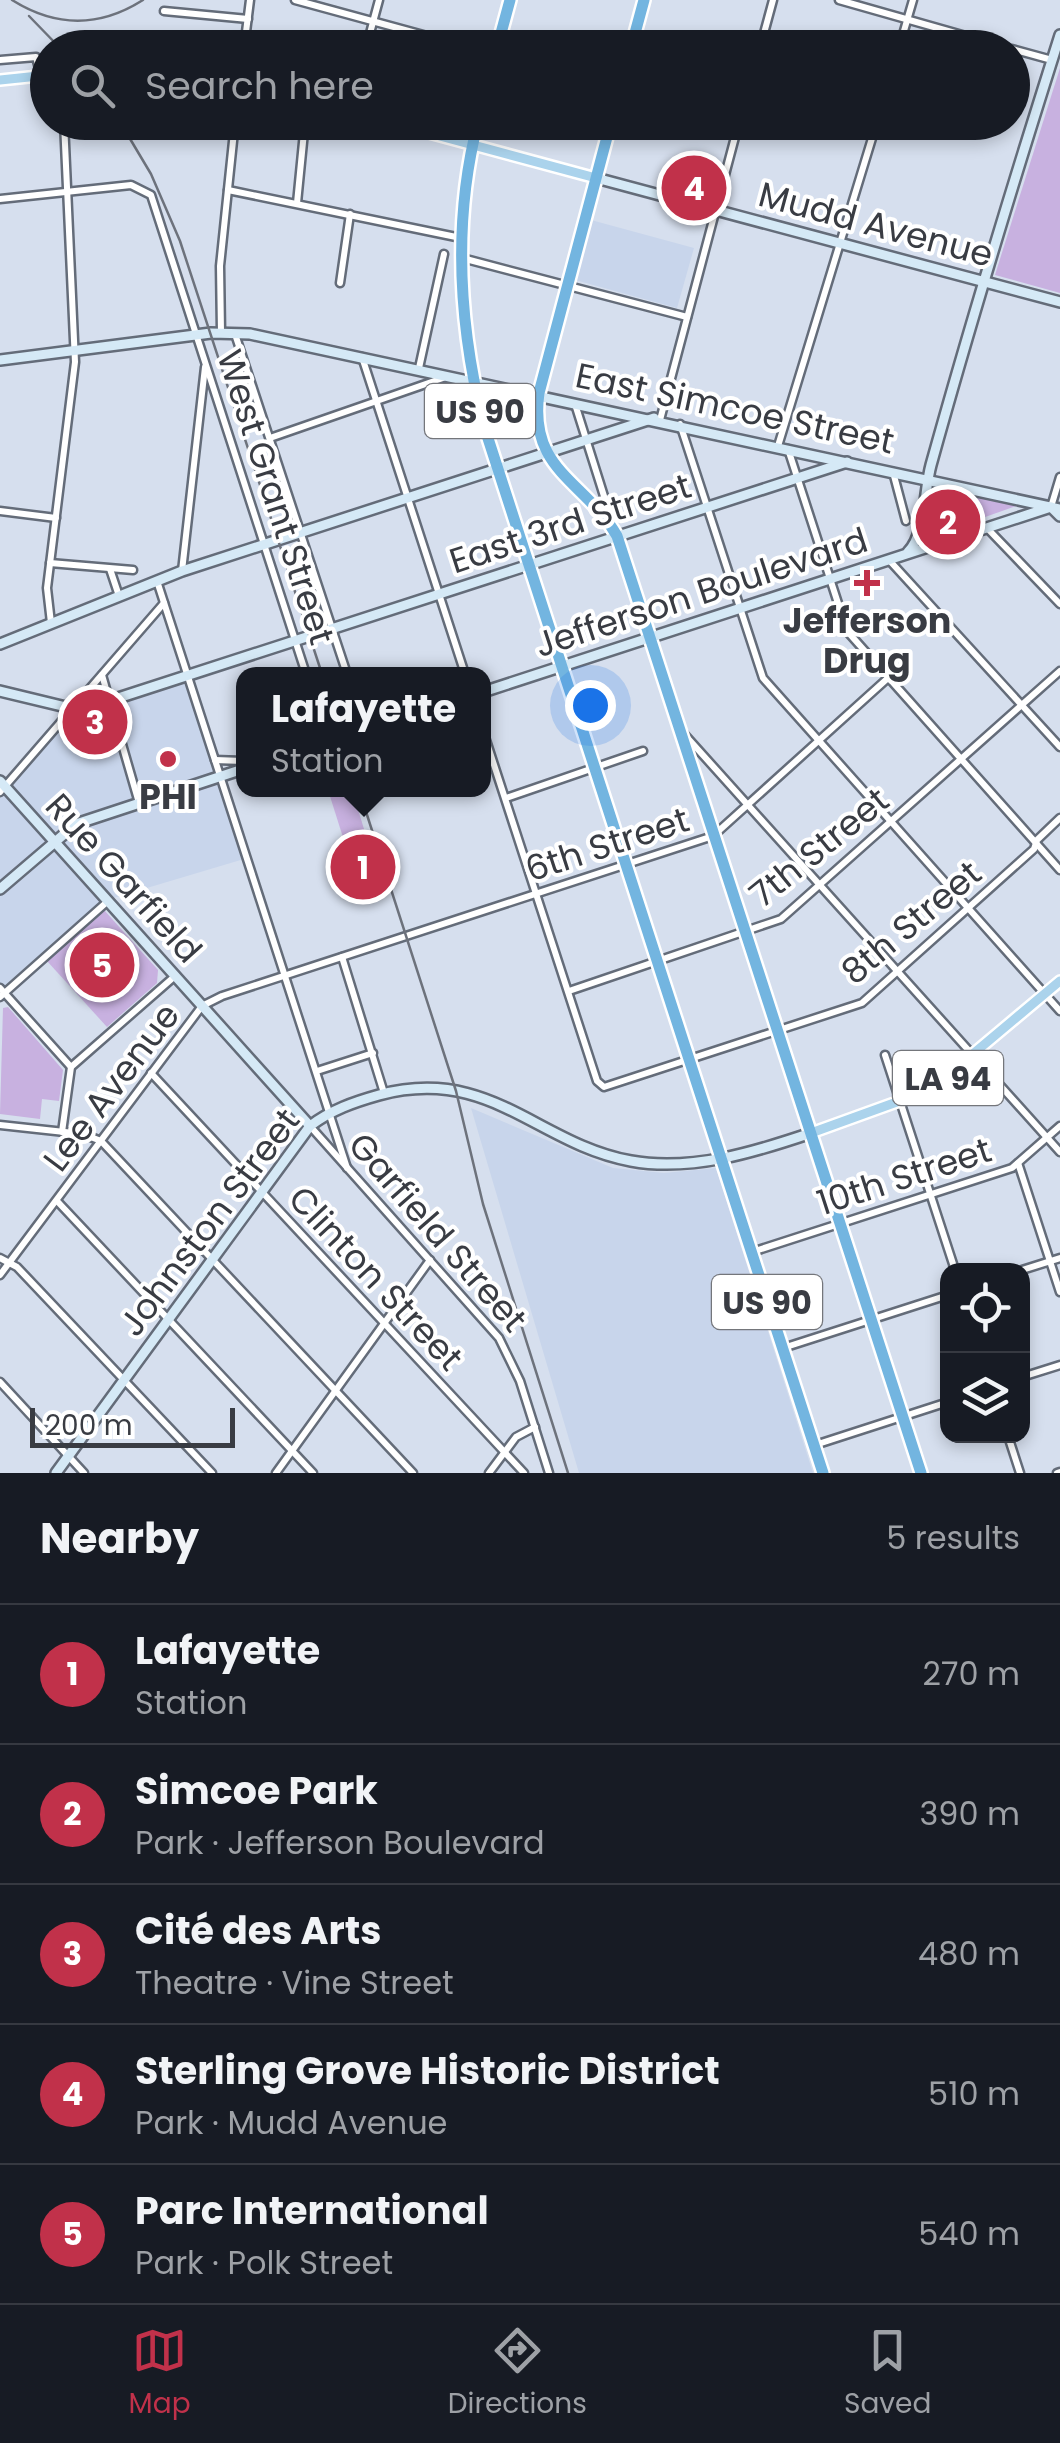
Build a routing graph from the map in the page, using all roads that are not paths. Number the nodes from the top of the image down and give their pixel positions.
1 (250, 0) edge
2 (294, 0) edge
3 (378, 0) edge
4 (510, 0) edge
5 (644, 0) edge
6 (772, 0) edge
7 (839, 0) edge
8 (913, 0) edge
9 (164, 11) dead end
10 (907, 19) junction
11 (248, 20) junction
12 (373, 21) junction
13 (247, 30) edge
14 (371, 30) edge
15 (406, 30) edge
16 (502, 30) edge
17 (636, 30) edge
18 (764, 30) edge
19 (904, 30) edge
20 (946, 30) edge
21 (1060, 34) edge
22 (1030, 54) edge
23 (30, 58) edge
24 (0, 60) edge
25 (1052, 60) junction
26 (30, 77) edge
27 (0, 80) edge
28 (1030, 132) edge
29 (65, 140) edge
30 (233, 140) edge
31 (303, 140) edge
32 (454, 140) edge
33 (473, 140) edge
34 (606, 140) edge
35 (734, 140) edge
36 (872, 140) edge
37 (1027, 140) edge
38 (472, 145) junction
39 (596, 178) junction
40 (228, 190) junction
41 (68, 192) junction
42 (0, 198) edge
43 (296, 203) junction
44 (716, 210) junction
45 (350, 214) junction
46 (462, 238) junction
47 (841, 242) junction
48 (444, 254) dead end
49 (461, 258) junction
50 (984, 281) junction
51 (340, 283) dead end
52 (567, 286) junction
53 (1060, 302) edge
54 (687, 317) junction
55 (221, 332) junction
56 (234, 332) junction
57 (198, 334) junction
58 (76, 351) junction
59 (362, 356) junction
60 (0, 360) edge
61 (206, 361) junction
62 (420, 368) junction
63 (452, 375) junction
64 (473, 380) junction
65 (539, 393) junction
66 (375, 400) junction
67 (574, 401) junction
68 (657, 419) junction
69 (680, 424) junction
70 (270, 438) junction
71 (586, 440) junction
72 (783, 447) junction
73 (546, 453) junction
74 (847, 461) junction
75 (497, 468) junction
76 (892, 471) junction
77 (1060, 476) edge
78 (797, 478) junction
79 (928, 478) junction
80 (406, 498) junction
81 (707, 507) junction
82 (1057, 511) edge
83 (0, 512) edge
84 (610, 512) dead end
85 (56, 518) junction
86 (906, 521) dead end
87 (987, 528) junction
88 (300, 532) junction
89 (617, 536) junction
90 (262, 544) junction
91 (906, 554) junction
92 (888, 560) junction
93 (50, 562) junction
94 (528, 565) junction
95 (110, 568) junction
96 (133, 570) dead end
97 (182, 571) junction
98 (828, 578) junction
99 (157, 580) junction
100 (439, 594) junction
101 (119, 596) junction
102 (164, 603) junction
103 (1060, 604) edge
104 (738, 608) junction
105 (52, 623) junction
106 (332, 629) junction
107 (650, 637) junction
108 (295, 640) junction
109 (0, 644) edge
110 (304, 667) edge
111 (345, 667) edge
112 (463, 667) edge
113 (562, 667) junction
114 (1060, 670) edge
115 (101, 674) junction
116 (188, 675) junction
117 (888, 678) junction
118 (491, 689) edge
119 (0, 691) edge
120 (106, 701) junction
121 (1022, 704) junction
122 (74, 707) junction
123 (680, 729) junction
124 (817, 740) junction
125 (1060, 746) edge
126 (643, 751) dead end
127 (214, 759) junction
128 (960, 760) junction
129 (236, 761) edge
130 (491, 763) edge
131 (594, 768) junction
132 (236, 771) edge
133 (219, 776) junction
134 (2, 787) edge
135 (506, 798) junction
136 (139, 803) junction
137 (747, 803) junction
138 (1060, 818) edge
139 (891, 823) junction
140 (713, 836) junction
141 (54, 841) junction
142 (1036, 844) junction
143 (626, 865) junction
144 (1060, 870) edge
145 (820, 884) junction
146 (0, 889) edge
147 (536, 894) junction
148 (108, 901) junction
149 (968, 909) junction
150 (746, 934) junction
151 (407, 936) joint
152 (342, 957) junction
153 (657, 963) junction
154 (898, 972) junction
155 (286, 975) junction
156 (175, 976) junction
157 (1060, 981) edge
158 (1, 992) edge
159 (569, 992) junction
160 (1044, 994) junction
161 (202, 1006) junction
162 (1060, 1011) edge
163 (778, 1031) junction
164 (373, 1053) junction
165 (885, 1055) dead end
166 (974, 1056) junction
167 (688, 1060) junction
168 (71, 1067) junction
169 (317, 1071) junction
170 (152, 1073) junction
171 (384, 1093) junction
172 (899, 1102) junction
173 (330, 1112) junction
174 (0, 1125) edge
175 (310, 1126) junction
176 (1060, 1126) edge
177 (62, 1132) junction
178 (810, 1133) junction
179 (1048, 1138) junction
180 (101, 1141) junction
181 (1060, 1152) edge
182 (721, 1158) junction
183 (1018, 1163) junction
184 (347, 1168) junction
185 (261, 1192) junction
186 (930, 1194) junction
187 (57, 1201) junction
188 (840, 1224) junction
189 (751, 1252) junction
190 (0, 1258) edge
191 (1060, 1258) edge
192 (213, 1260) junction
193 (430, 1260) junction
194 (1050, 1261) junction
195 (11, 1263) junction
196 (952, 1263) edge
197 (1030, 1267) edge
198 (0, 1274) edge
199 (1060, 1292) edge
200 (940, 1298) edge
201 (168, 1319) junction
202 (871, 1320) junction
203 (384, 1324) junction
204 (782, 1348) junction
205 (1060, 1365) edge
206 (1030, 1374) edge
207 (123, 1381) junction
208 (0, 1382) edge
209 (336, 1390) junction
210 (940, 1404) edge
211 (902, 1416) junction
212 (535, 1427) junction
213 (1010, 1443) edge
214 (814, 1445) junction
215 (292, 1451) junction
216 (504, 1452) junction
217 (68, 1456) junction
218 (56, 1473) edge
219 (84, 1473) edge
220 (212, 1473) edge
221 (276, 1473) edge
222 (312, 1473) edge
223 (413, 1473) edge
224 (489, 1473) edge
225 (524, 1473) edge
226 (549, 1473) edge
227 (823, 1473) edge
228 (921, 1473) edge
229 (1020, 1473) edge

1 - 11 street
2 - 12 street
3 - 12 street
4 - 16 highway
5 - 17 highway
6 - 18 street
7 - 10 street
8 - 10 street
9 - 11 street
10 - 19 street
10 - 20 street
11 - 13 street
12 - 14 street
12 - 15 street
21 - 25 street
22 - 25 street
23 - 24 street
25 - 28 street
26 - 27 main road
29 - 41 street
30 - 40 street
31 - 43 street
32 - 38 main road, Mudd Avenue
33 - 38 highway
34 - 39 highway
35 - 44 street
36 - 47 street
37 - 50 street
38 - 39 main road, Mudd Avenue
38 - 46 highway, US 90
39 - 44 street, Mudd Avenue
39 - 52 highway, US 90
40 - 43 street
40 - 55 street
41 - 42 street
41 - 57 street, West Grant Street
41 - 58 street
43 - 45 street
44 - 47 street, Mudd Avenue
44 - 54 street
45 - 46 street
45 - 51 street
46 - 49 highway, US 90
47 - 50 street, Mudd Avenue
47 - 72 street
48 - 62 street
49 - 52 street
49 - 64 highway, US 90
50 - 53 street, Mudd Avenue
50 - 79 street
52 - 54 street
52 - 65 highway, US 90
54 - 68 street
55 - 56 street, East Simcoe Street
55 - 57 street, East Simcoe Street
56 - 59 street, East Simcoe Street
56 - 70 street
57 - 58 street, East Simcoe Street
57 - 61 street, West Grant Street
58 - 60 street, East Simcoe Street
58 - 85 street
59 - 62 street, East Simcoe Street
59 - 66 street
61 - 90 street, West Grant Street
61 - 97 street
62 - 63 street, East Simcoe Street
63 - 64 street, East Simcoe Street
63 - 66 street
64 - 65 street, East Simcoe Street
64 - 75 highway, US 90
65 - 67 street, East Simcoe Street
65 - 73 highway, US 90
66 - 70 street
66 - 80 street
67 - 68 street, East Simcoe Street
67 - 71 street
68 - 69 street, East Simcoe Street
68 - 71 street
69 - 72 street, East Simcoe Street
69 - 81 street
70 - 88 street
71 - 73 street
71 - 84 street
72 - 74 street, East Simcoe Street
72 - 78 street
73 - 75 street
73 - 89 highway, US 90
74 - 76 street, East Simcoe Street
74 - 78 street, East 3rd Street
75 - 80 street
75 - 94 highway, US 90
76 - 79 street, East Simcoe Street
76 - 86 street
77 - 82 street
78 - 81 street, East 3rd Street
78 - 98 street
79 - 82 street, East Simcoe Street
79 - 91 street
80 - 88 street
80 - 100 street
81 - 89 street, East 3rd Street
81 - 104 street
82 - 87 street, Jefferson Boulevard
83 - 85 street
85 - 93 street
87 - 91 street, Jefferson Boulevard
87 - 103 street
88 - 90 street
88 - 106 street
89 - 94 street, East 3rd Street
89 - 107 highway, US 90
90 - 97 street
90 - 108 street, West Grant Street
91 - 92 street, Jefferson Boulevard
92 - 98 street, Jefferson Boulevard
92 - 121 street
93 - 95 street
93 - 105 street
94 - 100 street, East 3rd Street
94 - 113 highway, US 90
95 - 96 street
95 - 101 street
97 - 99 street
98 - 104 street, Jefferson Boulevard
98 - 117 street
99 - 101 street
99 - 102 street
100 - 106 street, East 3rd Street
100 - 112 street
101 - 105 street
102 - 115 street
102 - 116 street
104 - 107 street, Jefferson Boulevard
104 - 124 street
105 - 109 street
106 - 108 street, East 3rd Street
106 - 111 street
107 - 113 street, Jefferson Boulevard
107 - 123 highway, US 90
108 - 110 street, West Grant Street
108 - 116 street, East 3rd Street
113 - 118 street, Jefferson Boulevard
113 - 131 highway, US 90
114 - 121 street, 7th Street
115 - 120 street
115 - 122 street
116 - 120 street, East 3rd Street
116 - 127 street
117 - 124 street, 6th Street
117 - 128 street
119 - 122 street
120 - 122 street, East 3rd Street
120 - 136 street
121 - 125 street
121 - 128 street, 7th Street
122 - 134 street
123 - 137 street
123 - 140 highway, US 90
124 - 137 street, 6th Street
124 - 139 street
126 - 131 street
127 - 129 street
127 - 133 street
128 - 139 street, 7th Street
128 - 142 street
130 - 135 street
131 - 135 street
131 - 143 highway, US 90
132 - 133 street
133 - 136 street
133 - 155 street
134 - 141 street, Rue Garfield
135 - 147 street
136 - 141 street
137 - 140 street, 6th Street
137 - 145 street
138 - 142 street, 8th Street
139 - 145 street, 7th Street
139 - 149 street
140 - 143 street, 6th Street
140 - 150 highway, US 90
141 - 146 street
141 - 148 street, Rue Garfield
142 - 144 street
142 - 149 street, 8th Street
143 - 147 street, 6th Street
143 - 153 highway, US 90
145 - 150 street, 7th Street
145 - 154 street
147 - 151 street, 6th Street
147 - 159 street
148 - 156 street, Rue Garfield
148 - 158 street
149 - 154 street, 8th Street
149 - 160 street
150 - 153 street, 7th Street
150 - 163 highway, US 90
151 - 152 street, Lee Avenue
152 - 155 street, Lee Avenue
152 - 164 street
153 - 159 street, 7th Street
153 - 167 highway, US 90
154 - 163 street, 8th Street
154 - 166 street
155 - 161 street, Lee Avenue
155 - 169 street
156 - 161 street, Rue Garfield
156 - 168 street
157 - 160 main road, LA 94
158 - 168 street
159 - 167 street, 8th Street
160 - 162 street
160 - 166 main road, LA 94
161 - 170 street, Lee Avenue
161 - 175 street, Garfield Street
163 - 167 street, 8th Street
163 - 178 highway, US 90
164 - 169 street
164 - 171 street
165 - 172 street
166 - 172 main road, LA 94
166 - 179 street
167 - 182 highway, US 90
168 - 177 street
169 - 173 street
170 - 180 street, Lee Avenue
170 - 185 street, Clinton Street
171 - 173 street, Johnston Street
171 - 182 street, Johnston Street
172 - 178 main road, LA 94
172 - 186 street
173 - 175 street, Johnston Street
173 - 184 street
174 - 177 street
175 - 184 street, Garfield Street
175 - 185 street, Johnston Street
176 - 179 street, 10th Street
177 - 180 street
178 - 182 street, Johnston Street
178 - 188 highway, US 90
179 - 181 street
179 - 183 street, 10th Street
180 - 187 street, Lee Avenue
180 - 192 street
182 - 189 highway, US 90
183 - 186 street, 10th Street
183 - 194 street
184 - 193 street, Garfield Street
185 - 192 street, Johnston Street
185 - 203 street, Clinton Street
186 - 188 street, 10th Street
186 - 196 street
187 - 195 street, Lee Avenue
187 - 201 street
188 - 189 street, 10th Street
188 - 202 highway, US 90
189 - 204 highway, US 90
190 - 195 street
191 - 194 street
192 - 201 street, Johnston Street
192 - 209 street
193 - 203 street
193 - 212 street, Garfield Street
194 - 197 street
194 - 199 street
195 - 198 street, Lee Avenue
195 - 207 street
200 - 202 street
201 - 207 street, Johnston Street
201 - 215 street
202 - 204 street
202 - 211 highway, US 90
203 - 209 street
203 - 216 street, Clinton Street
204 - 214 highway, US 90
205 - 206 street
207 - 217 street, Johnston Street
207 - 220 street
208 - 217 street
209 - 215 street
209 - 223 street
210 - 211 street
211 - 214 street
211 - 228 highway, US 90
212 - 216 street
212 - 226 street, Garfield Street
213 - 229 street
214 - 227 highway, US 90
215 - 221 street
215 - 222 street
216 - 224 street
216 - 225 street, Clinton Street
217 - 218 street, Johnston Street
217 - 219 street

